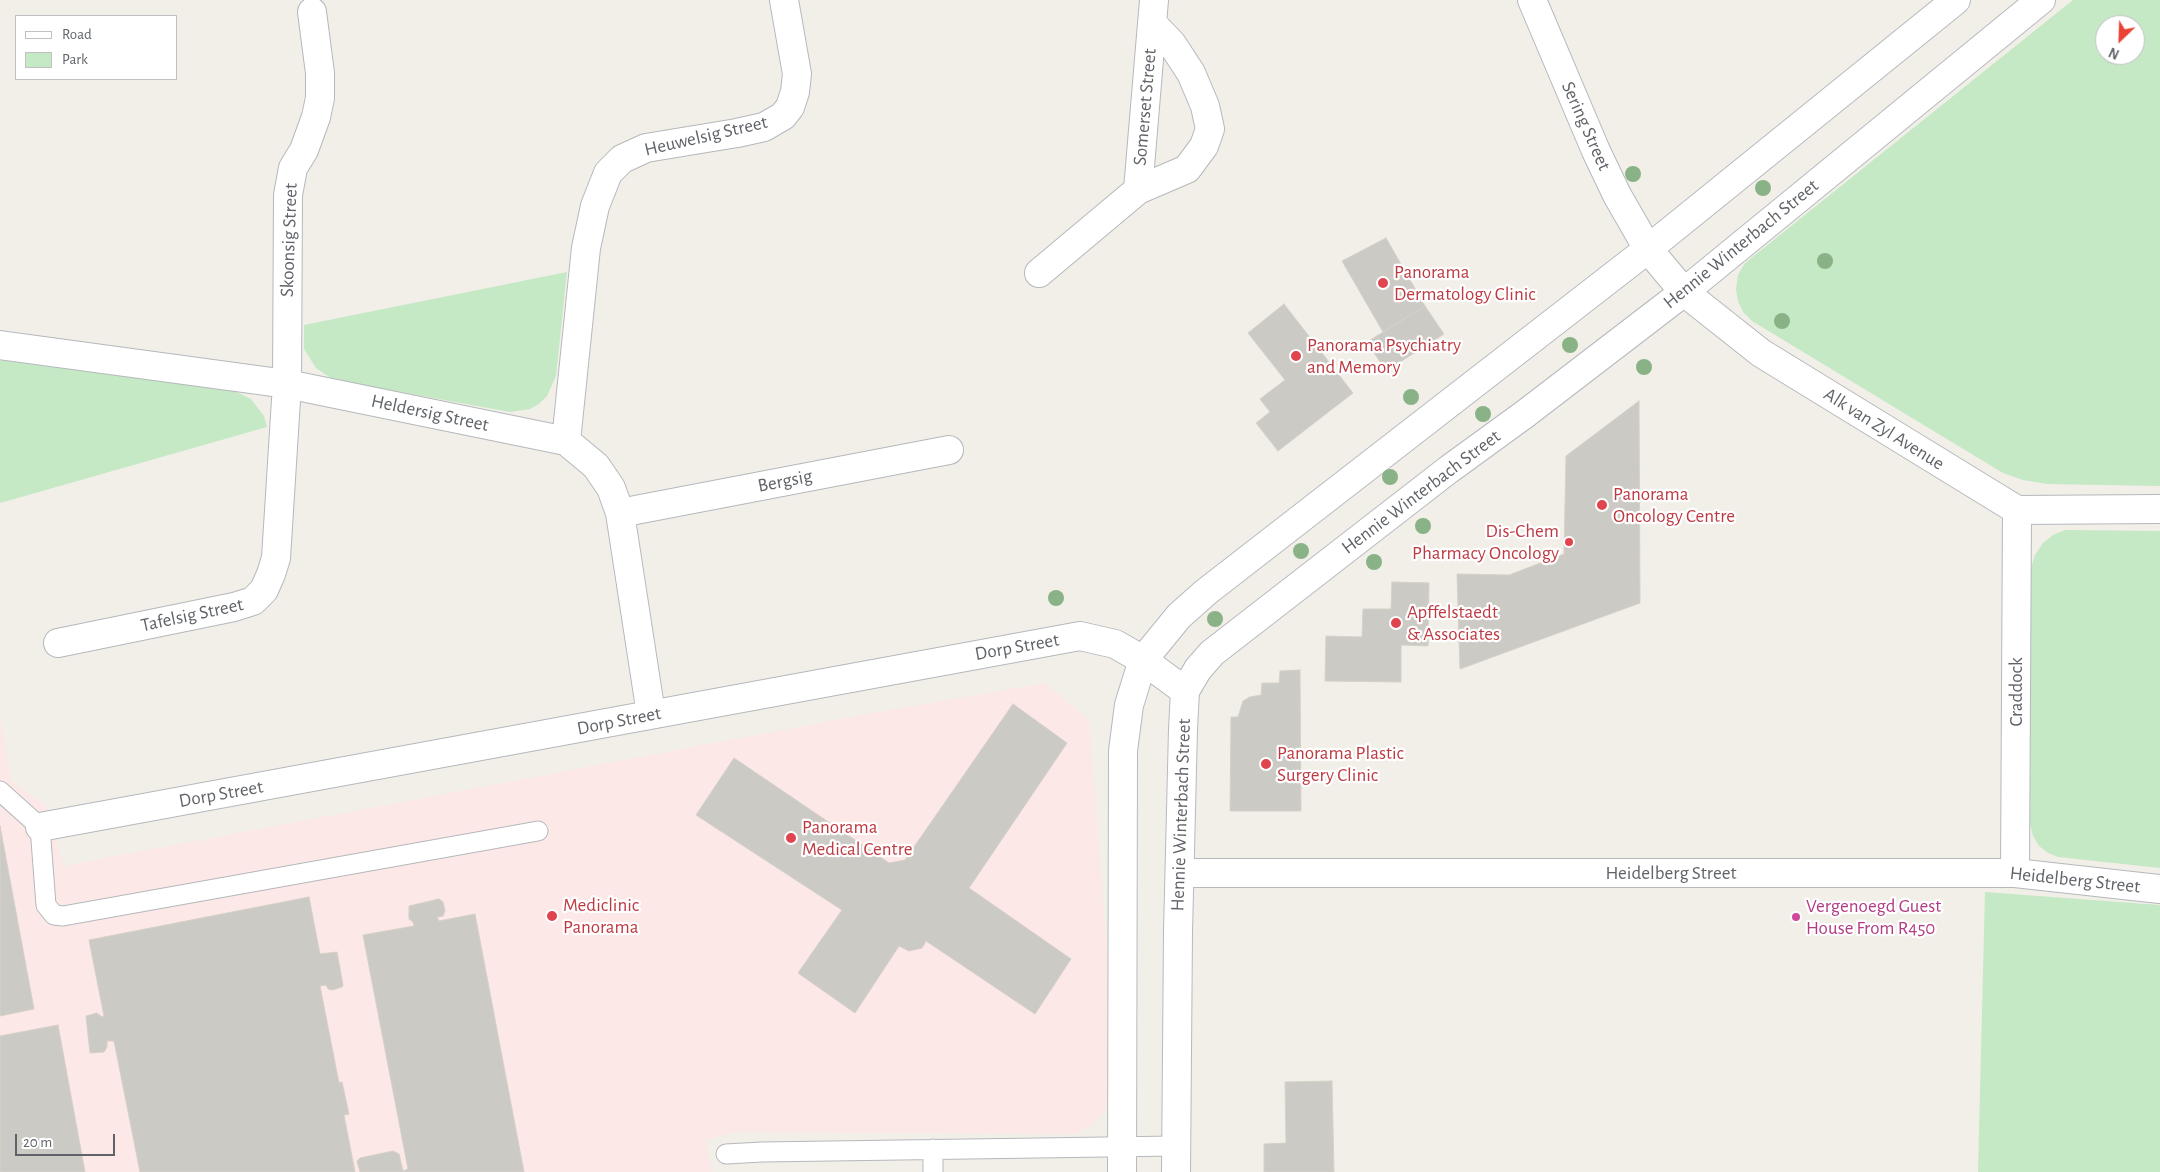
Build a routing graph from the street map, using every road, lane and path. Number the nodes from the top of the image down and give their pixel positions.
1 (784, 0) edge
2 (1532, 0) edge
3 (1956, 0) edge
4 (2041, 0) edge
5 (312, 12) dead end
6 (1153, 12) edge
7 (1138, 190) junction
8 (1648, 250) junction
9 (1039, 273) dead end
10 (1684, 292) junction
11 (0, 345) edge
12 (287, 384) junction
13 (566, 441) junction
14 (949, 450) dead end
15 (2160, 509) edge
16 (2017, 510) junction
17 (620, 513) junction
18 (58, 643) dead end
19 (1144, 660) junction
20 (1185, 691) junction
21 (652, 714) junction
22 (0, 791) edge
23 (40, 827) junction
24 (538, 831) dead end
25 (1181, 873) junction
26 (2015, 873) junction
27 (2160, 889) edge
28 (933, 1149) junction
29 (726, 1154) dead end
30 (1122, 1159) edge
31 (1176, 1159) edge
32 (934, 1172) edge

1 - 13 street, Heuwelsig Street
2 - 8 street, Sering Street
3 - 8 street
4 - 10 street, Hennie Winterbach Street
5 - 12 street, Skoonsig Street
6 - 7 street, Somerset Street
6 - 7 street, Somerset Street
7 - 9 street, Somerset Street
8 - 10 street, Alk van Zyl Avenue
8 - 19 street
10 - 16 street, Alk van Zyl Avenue
10 - 20 street, Hennie Winterbach Street
11 - 12 street, Heldersig Street
12 - 13 street, Heldersig Street
12 - 18 street, Tafelsig Street
13 - 17 street, Heldersig Street
14 - 17 street, Bergsig
15 - 16 street
16 - 26 street, Craddock
17 - 21 street, Heldersig Street
19 - 20 street, Dorp Street
19 - 21 street, Dorp Street
19 - 30 street
20 - 25 street, Hennie Winterbach Street
21 - 23 street, Dorp Street
22 - 23 lane
23 - 24 lane
25 - 26 street, Heidelberg Street
25 - 31 street, Hennie Winterbach Street
26 - 27 street, Heidelberg Street
28 - 29 lane
28 - 30 lane
28 - 32 lane
30 - 31 lane

